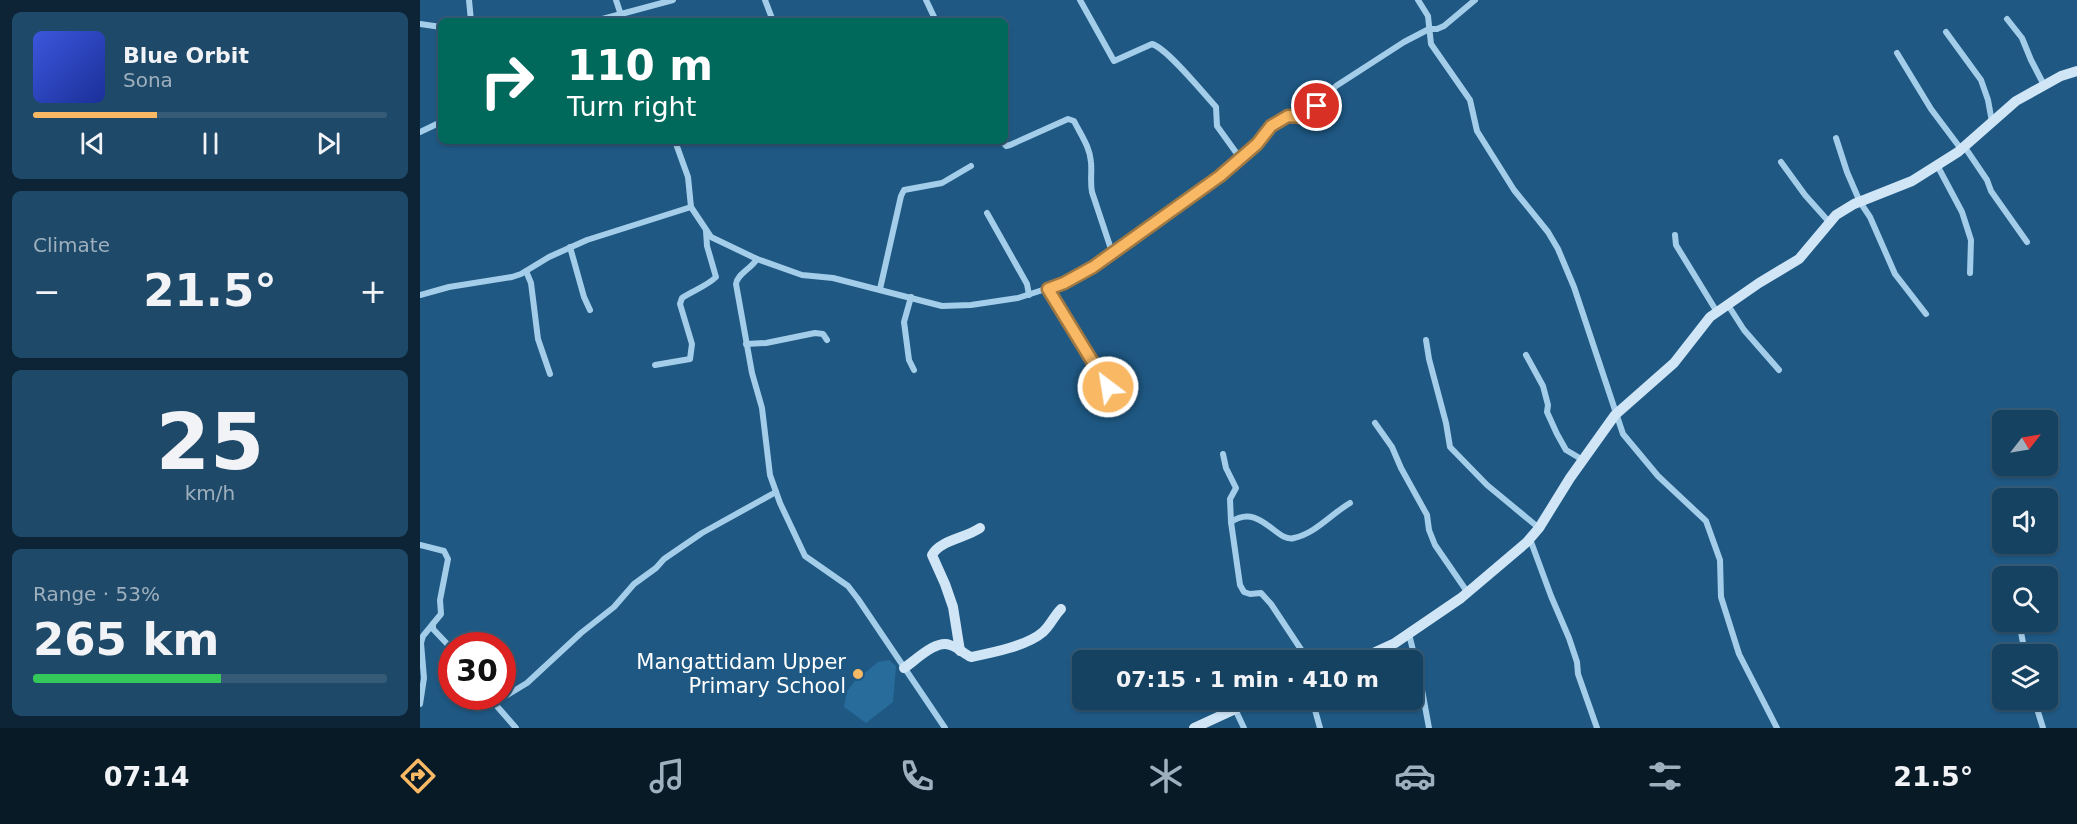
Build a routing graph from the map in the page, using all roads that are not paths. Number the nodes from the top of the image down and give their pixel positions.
1 (469, 0) edge
2 (616, 0) edge
3 (673, 0) edge
4 (765, 0) edge
5 (926, 0) edge
6 (1418, 0) edge
7 (1475, 0) edge
8 (1080, 2) edge
9 (619, 14) junction
10 (471, 18) edge
11 (606, 18) edge
12 (621, 18) edge
13 (772, 18) edge
14 (935, 18) edge
15 (2007, 19) dead end
16 (420, 24) edge
17 (438, 27) edge
18 (1429, 29) junction
19 (1946, 32) dead end
20 (1897, 53) dead end
21 (2077, 71) edge
22 (2044, 85) junction
23 (1992, 122) junction
24 (438, 123) edge
25 (420, 132) edge
26 (1836, 138) dead end
27 (676, 144) edge
28 (1004, 144) edge
29 (1963, 148) junction
30 (1240, 158) junction
31 (1782, 162) dead end
32 (1937, 165) junction
33 (972, 166) dead end
34 (1860, 202) junction
35 (691, 207) junction
36 (987, 213) dead end
37 (1830, 223) junction
38 (706, 230) junction
39 (1675, 235) dead end
40 (2027, 242) dead end
41 (570, 247) junction
42 (1112, 252) junction
43 (757, 259) junction
44 (526, 271) junction
45 (1970, 273) dead end
46 (879, 289) junction
47 (1048, 289) junction
48 (1029, 295) junction
49 (420, 296) edge
50 (911, 297) junction
51 (1728, 305) junction
52 (590, 310) dead end
53 (1717, 312) junction
54 (1926, 314) dead end
55 (827, 340) dead end
56 (1426, 340) dead end
57 (747, 344) junction
58 (1526, 355) dead end
59 (655, 365) dead end
60 (914, 370) dead end
61 (1779, 370) dead end
62 (550, 374) dead end
63 (1108, 387) dead end
64 (1615, 415) junction
65 (1374, 423) dead end
66 (1222, 454) dead end
67 (1583, 460) junction
68 (776, 492) junction
69 (1350, 503) dead end
70 (1231, 522) junction
71 (980, 528) dead end
72 (1539, 528) junction
73 (1530, 539) junction
74 (420, 545) edge
75 (1468, 593) junction
76 (1060, 609) dead end
77 (433, 624) junction
78 (438, 634) edge
79 (1409, 634) junction
80 (1301, 650) edge
81 (1381, 650) edge
82 (960, 651) junction
83 (421, 663) edge
84 (904, 668) junction
85 (516, 690) edge
86 (420, 704) edge
87 (500, 710) edge
88 (1232, 710) edge
89 (1235, 710) edge
90 (1315, 710) edge
91 (2037, 710) edge
92 (516, 728) edge
93 (945, 728) edge
94 (1194, 728) edge
95 (1244, 728) edge
96 (1320, 728) edge
97 (1429, 728) edge
98 (1597, 728) edge
99 (1777, 728) edge
100 (2043, 728) edge

1 - 10 street
2 - 9 street
3 - 9 street
4 - 13 street
5 - 14 street
6 - 18 street
7 - 18 street
8 - 30 street
9 - 11 street
9 - 12 street
15 - 22 street
16 - 17 street
18 - 30 street
18 - 64 street
19 - 23 street
20 - 29 street
21 - 22 main road
22 - 23 main road
23 - 29 main road
24 - 25 street
26 - 34 street
27 - 35 street
28 - 42 street
29 - 32 main road
29 - 40 street
30 - 42 street
31 - 37 street
32 - 34 main road
32 - 45 street
33 - 46 street
34 - 37 main road
34 - 54 street
35 - 38 street
35 - 41 street
36 - 48 street
37 - 51 main road
38 - 43 street
38 - 59 street
39 - 53 street
41 - 44 street
41 - 52 street
42 - 47 street
43 - 46 street
43 - 57 street
44 - 49 street
44 - 62 street
46 - 50 street
47 - 48 street
47 - 63 street
48 - 50 street
50 - 60 street
51 - 53 main road
51 - 61 street
53 - 64 main road
55 - 57 street
56 - 72 street
57 - 68 street
58 - 67 street
64 - 67 main road
64 - 99 street
65 - 75 street
66 - 70 street
67 - 72 main road
68 - 84 street
68 - 85 street
69 - 70 street
70 - 80 street
71 - 82 main road
72 - 73 main road
73 - 75 main road
73 - 98 street
74 - 77 street
75 - 79 main road
76 - 82 main road
77 - 78 street
77 - 83 street
79 - 81 main road
79 - 97 street
82 - 84 main road
83 - 86 street
84 - 93 street
87 - 92 street
88 - 94 main road
89 - 95 street
90 - 96 street
91 - 100 street

